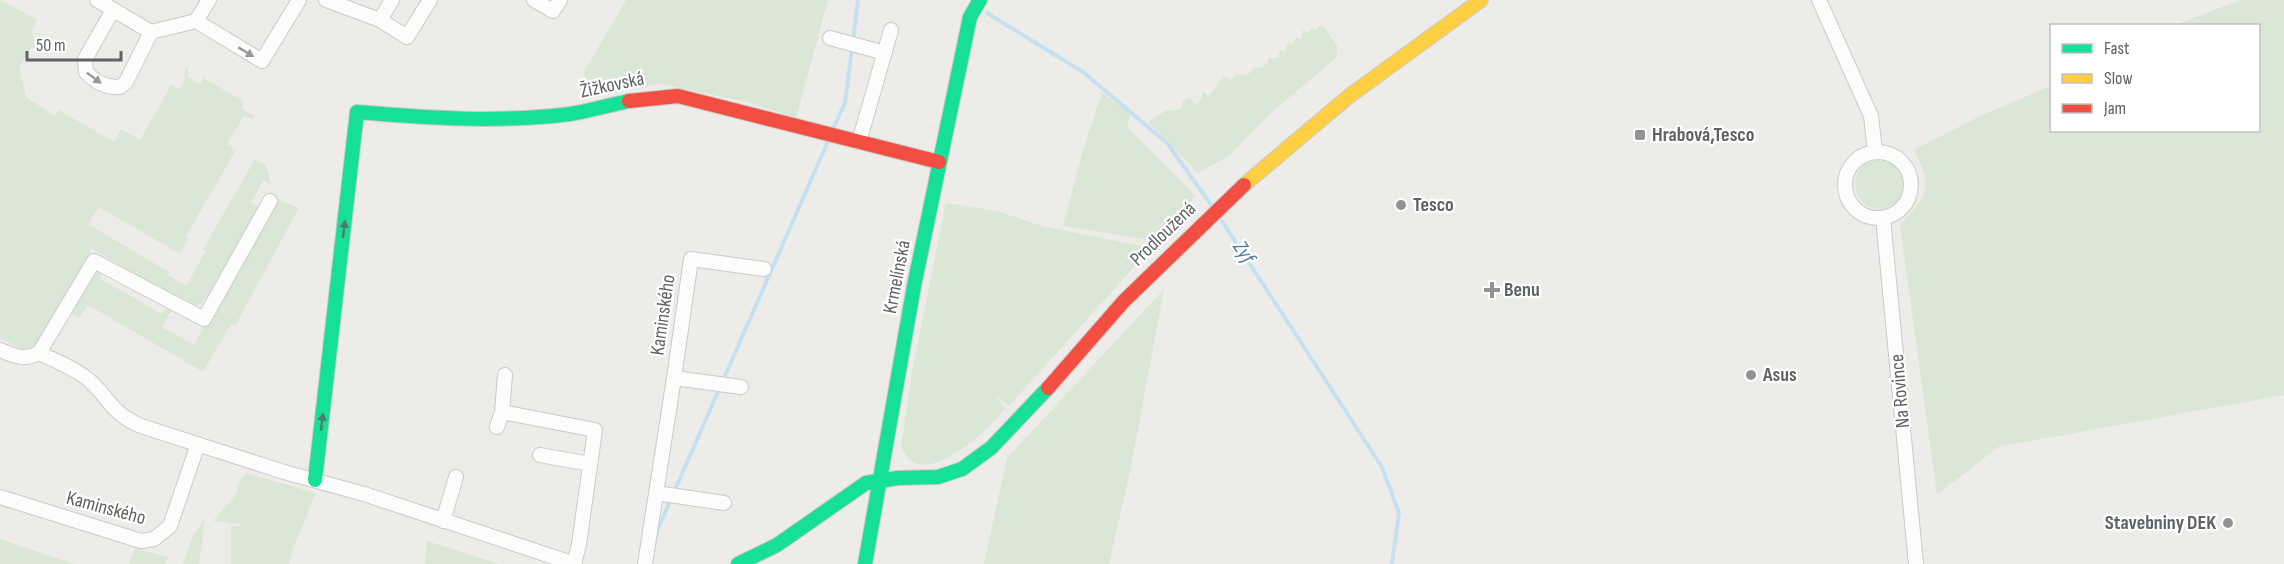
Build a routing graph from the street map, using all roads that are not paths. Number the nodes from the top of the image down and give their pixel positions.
1 (97, 0) edge
2 (209, 0) edge
3 (299, 0) edge
4 (326, 0) edge
5 (392, 0) edge
6 (430, 0) edge
7 (534, 0) edge
8 (560, 0) edge
9 (980, 0) edge
10 (1481, 0) edge
11 (1819, 0) edge
12 (113, 10) junction
13 (380, 20) junction
14 (196, 21) junction
15 (891, 30) dead end
16 (151, 32) junction
17 (830, 38) dead end
18 (885, 53) junction
19 (859, 142) junction
20 (1875, 152) junction
21 (939, 162) junction
22 (270, 201) dead end
23 (1883, 218) junction
24 (764, 269) dead end
25 (0, 351) edge
26 (39, 353) junction
27 (505, 375) dead end
28 (674, 378) junction
29 (741, 387) dead end
30 (502, 412) junction
31 (497, 427) dead end
32 (198, 444) junction
33 (540, 454) dead end
34 (590, 464) junction
35 (456, 477) dead end
36 (315, 480) junction
37 (880, 480) junction
38 (657, 493) junction
39 (0, 497) edge
40 (724, 503) dead end
41 (443, 521) junction
42 (574, 564) edge
43 (645, 564) edge
44 (738, 564) edge
45 (865, 564) edge
46 (1916, 564) edge

1 - 12 street
2 - 14 street
14 -> 3 street
4 - 13 street
5 - 13 street
6 - 13 street
7 - 8 street
9 - 21 street, Krmelínská
10 - 37 street, Prodloužená
11 - 20 street
12 - 16 street
12 -> 16 street
14 - 16 street
15 - 18 street
17 - 18 street
18 - 19 street
19 - 21 street, Žižkovská
36 -> 19 street, Žižkovská
20 - 23 street
20 - 23 street
21 - 37 street, Krmelínská
22 - 26 street
23 - 46 street, Na Rovince
24 - 28 street, Kaminského
25 - 26 street
26 - 32 street
27 - 30 street
28 - 29 street, Kaminského
28 - 38 street, Kaminského
30 - 31 street
30 - 34 street
32 - 36 street
32 - 39 street, Kaminského
33 - 34 street
34 - 42 street
35 - 41 street
36 - 41 street
37 - 44 street
37 - 45 street, Krmelínská
38 - 40 street
38 - 43 street, Kaminského
41 - 42 street

